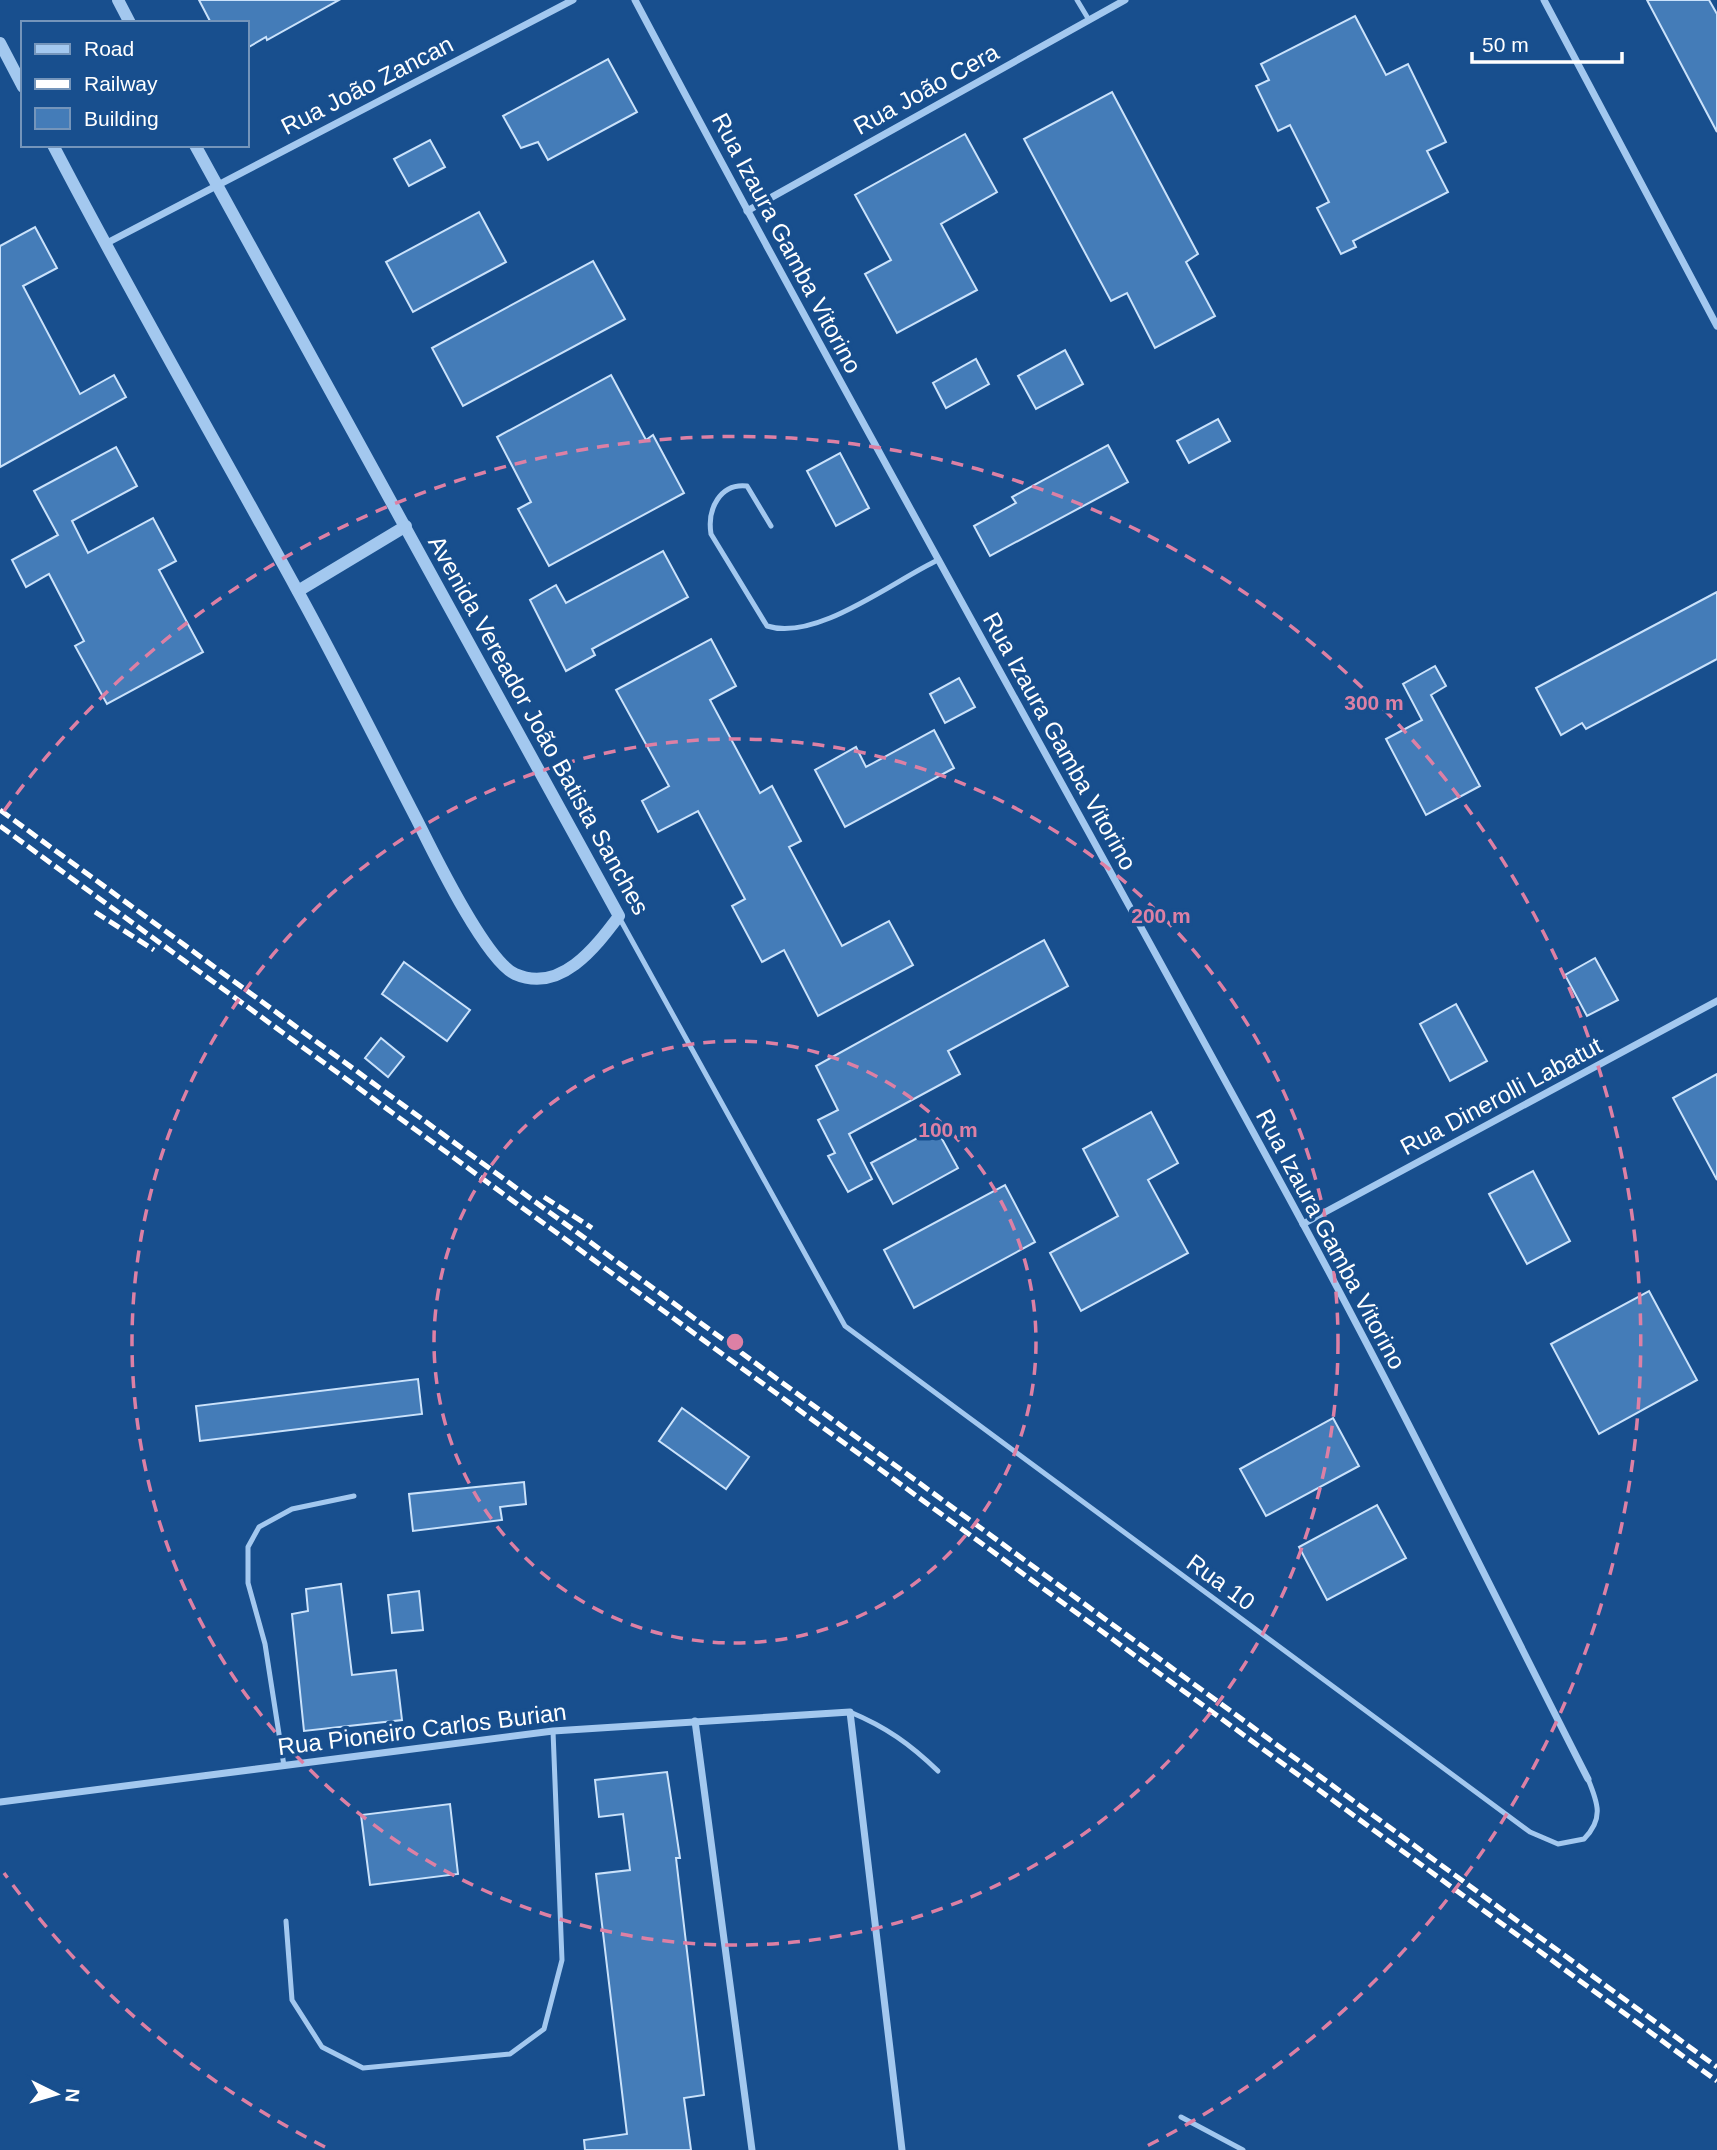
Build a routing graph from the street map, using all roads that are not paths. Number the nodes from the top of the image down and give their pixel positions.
1 (118, 0) edge
2 (573, 0) edge
3 (635, 0) edge
4 (1077, 0) edge
5 (1125, 0) edge
6 (1544, 0) edge
7 (1089, 20) junction
8 (129, 21) edge
9 (0, 43) edge
10 (21, 83) edge
11 (54, 147) edge
12 (196, 147) edge
13 (214, 185) junction
14 (747, 211) junction
15 (104, 244) junction
16 (1717, 326) edge
17 (406, 526) junction
18 (771, 526) dead end
19 (938, 560) junction
20 (298, 591) junction
21 (619, 916) junction
22 (1717, 1002) edge
23 (1303, 1224) junction
24 (845, 1326) joint
25 (354, 1496) dead end
26 (850, 1712) junction
27 (695, 1721) junction
28 (553, 1731) junction
29 (284, 1766) junction
30 (938, 1771) dead end
31 (1588, 1779) joint
32 (0, 1802) edge
33 (1584, 1839) joint
34 (286, 1921) dead end
35 (1181, 2117) dead end
36 (752, 2150) edge
37 (902, 2150) edge
38 (1243, 2150) edge

1 - 8 street
2 - 13 street, Rua João Zancan
3 - 14 street, Rua Izaura Gamba Vitorino
4 - 7 lane
5 - 7 street, Rua João Cera
6 - 16 street
7 - 14 street, Rua João Cera
9 - 10 street
11 - 15 street
12 - 13 street, Avenida Vereador João Batista Sanches
13 - 15 street, Rua João Zancan
13 - 17 street, Avenida Vereador João Batista Sanches
14 - 19 street, Rua Izaura Gamba Vitorino
15 - 20 street
17 - 20 street
17 - 21 street, Avenida Vereador João Batista Sanches
18 - 19 lane
19 - 23 street, Rua Izaura Gamba Vitorino
20 - 21 street
21 - 24 lane, Avenida Vereador João Batista Sanches
22 - 23 street, Rua Dinerolli Labatut
23 - 31 street, Rua Izaura Gamba Vitorino
24 - 33 lane, Rua 10
25 - 29 lane
26 - 27 street, Rua Pioneiro Carlos Burian
26 - 30 lane
26 - 37 street
27 - 28 street, Rua Pioneiro Carlos Burian
27 - 36 street
28 - 29 street, Rua Pioneiro Carlos Burian
28 - 34 lane
29 - 32 street, Rua Pioneiro Carlos Burian
31 - 33 lane, Rua Izaura Gamba Vitorino
35 - 38 lane

